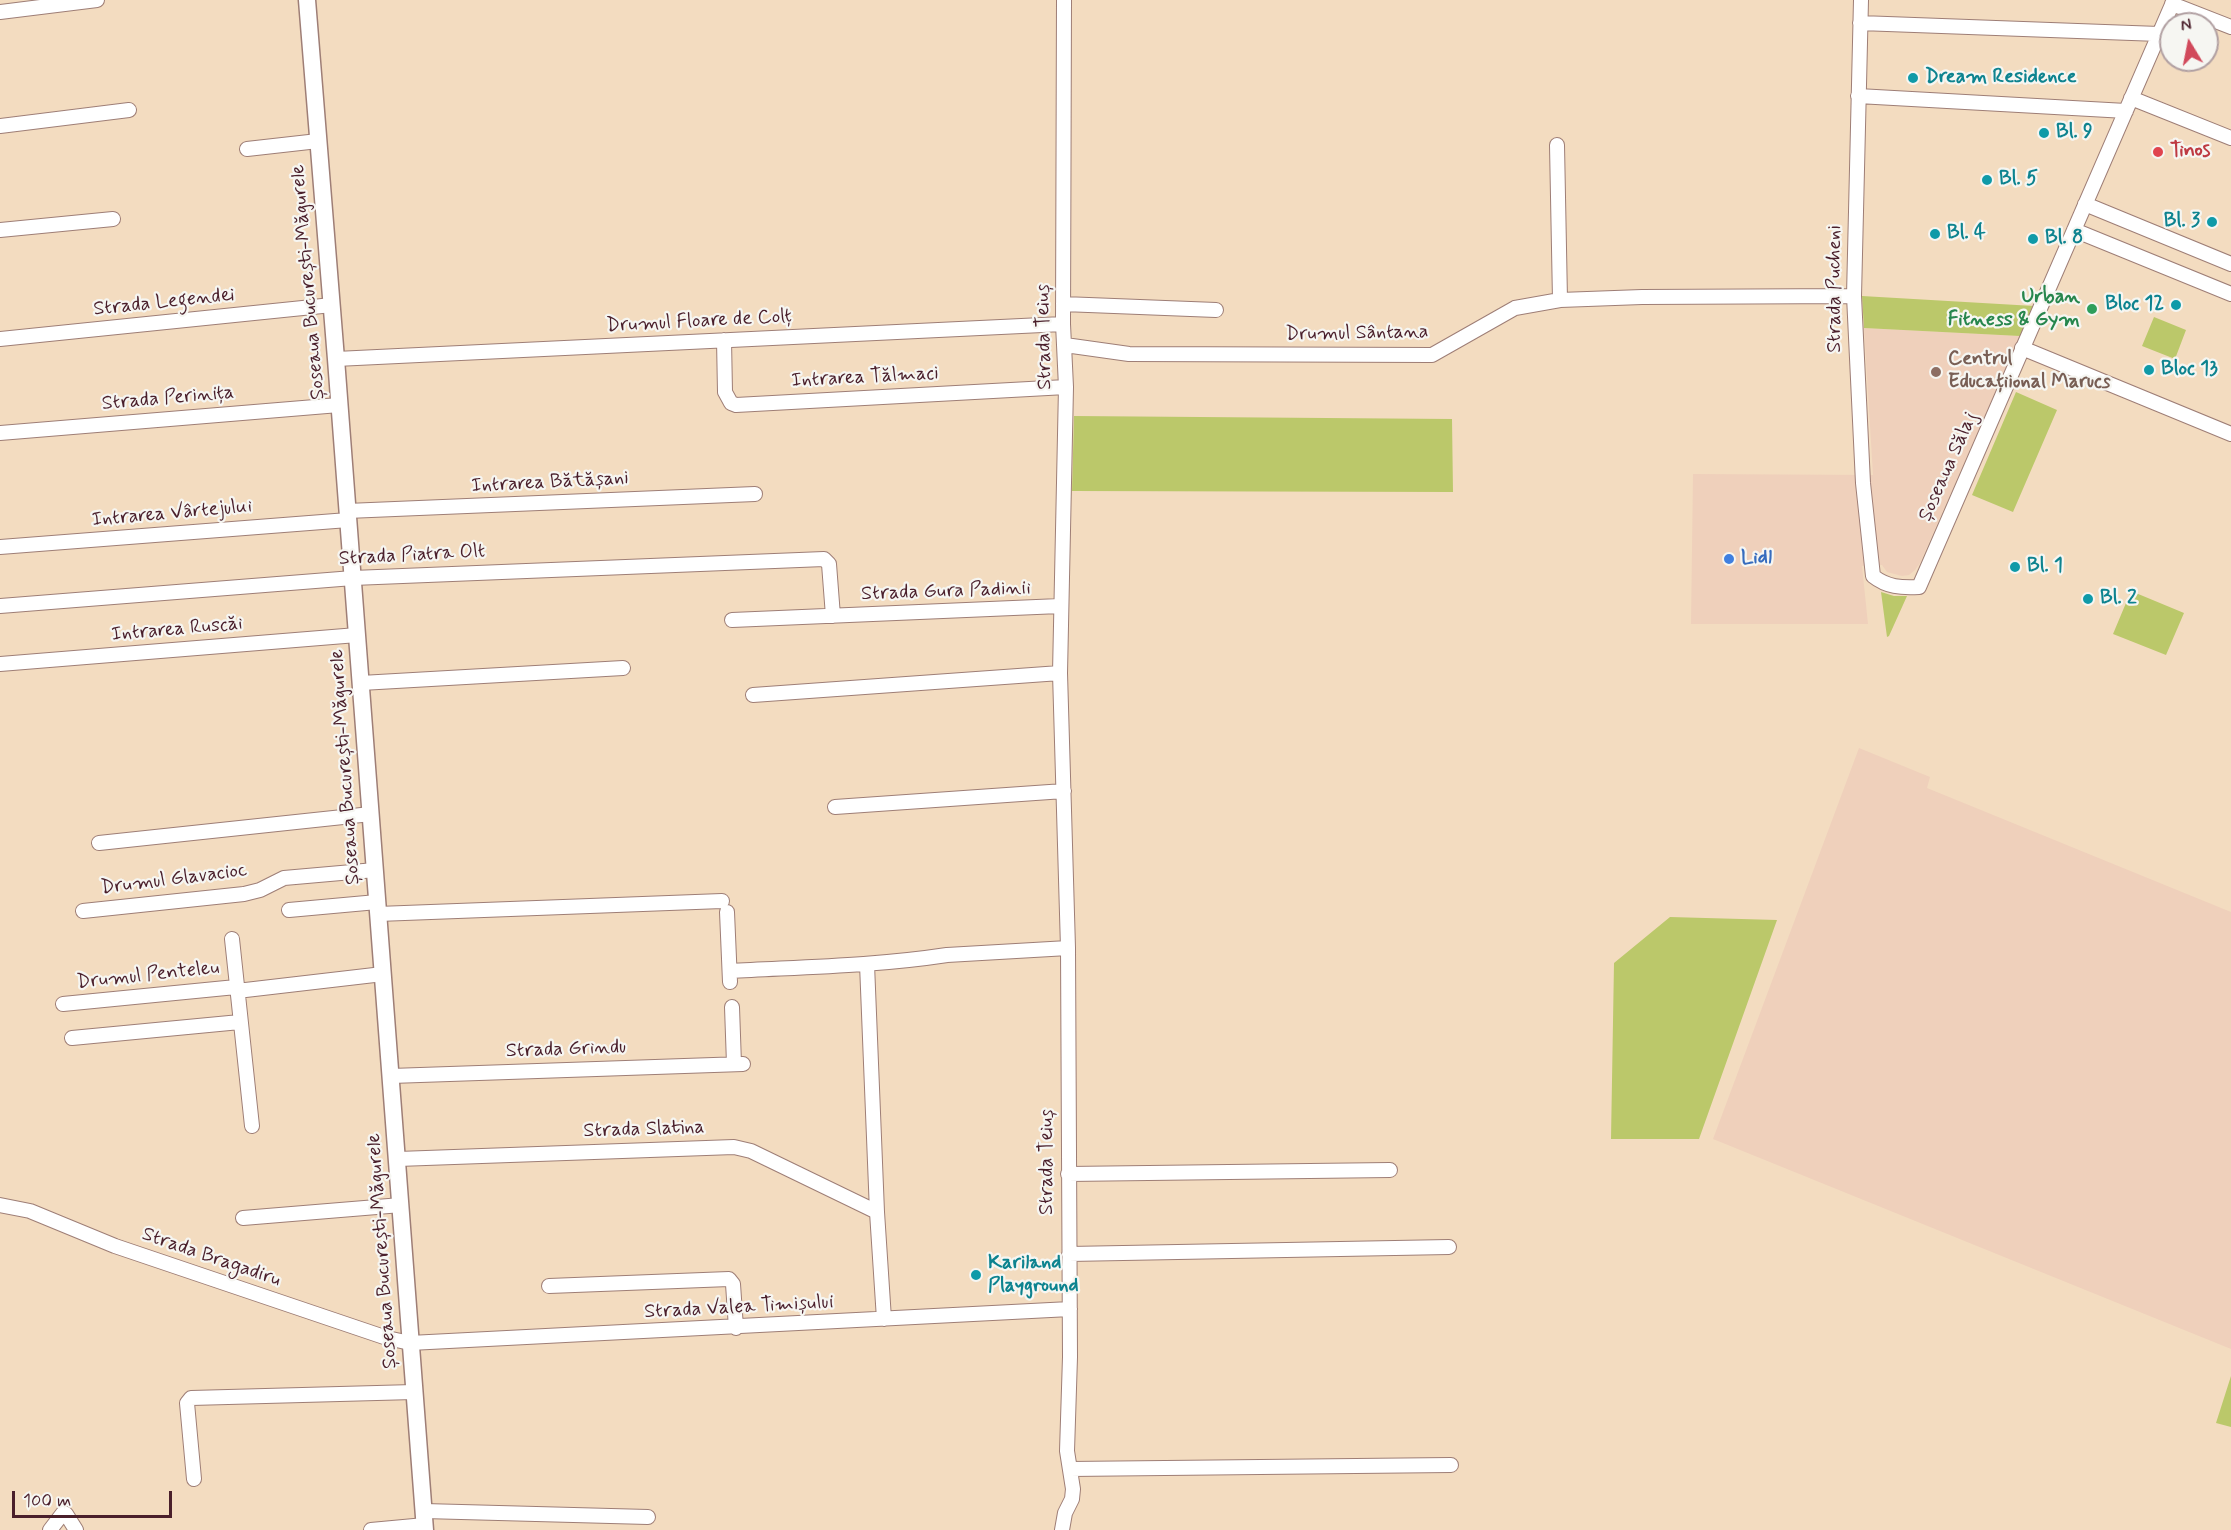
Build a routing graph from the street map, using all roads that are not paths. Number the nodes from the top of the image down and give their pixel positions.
1 (97, 0) edge
2 (307, 0) edge
3 (1064, 0) edge
4 (1861, 0) edge
5 (2173, 2) edge
6 (0, 12) edge
7 (1860, 22) junction
8 (2231, 27) edge
9 (2159, 34) joint
10 (1858, 96) junction
11 (2132, 98) junction
12 (129, 110) dead end
13 (2126, 111) junction
14 (0, 126) edge
15 (2231, 138) edge
16 (318, 141) junction
17 (1557, 145) dead end
18 (247, 149) dead end
19 (2085, 204) junction
20 (113, 219) dead end
21 (0, 230) edge
22 (2074, 230) junction
23 (2231, 264) edge
24 (2231, 294) edge
25 (1854, 296) junction
26 (1560, 300) junction
27 (1063, 304) junction
28 (332, 305) junction
29 (1216, 310) dead end
30 (1063, 324) junction
31 (0, 339) edge
32 (724, 340) junction
33 (1065, 345) junction
34 (2022, 348) junction
35 (336, 359) junction
36 (1066, 387) junction
37 (339, 405) junction
38 (0, 433) edge
39 (2231, 434) edge
40 (755, 494) dead end
41 (347, 515) junction
42 (0, 547) edge
43 (353, 578) junction
44 (1919, 587) joint
45 (0, 606) edge
46 (1060, 606) junction
47 (833, 616) junction
48 (732, 620) dead end
49 (357, 635) junction
50 (0, 664) edge
51 (623, 668) dead end
52 (1060, 673) junction
53 (361, 683) junction
54 (753, 695) dead end
55 (1064, 791) junction
56 (835, 807) dead end
57 (371, 814) junction
58 (99, 843) dead end
59 (375, 870) junction
60 (289, 910) dead end
61 (83, 911) dead end
62 (378, 913) junction
63 (557, 915) dead end
64 (232, 939) dead end
65 (1068, 948) junction
66 (867, 964) junction
67 (383, 974) junction
68 (237, 989) junction
69 (63, 1004) dead end
70 (732, 1007) dead end
71 (240, 1022) junction
72 (72, 1038) dead end
73 (391, 1076) junction
74 (252, 1126) dead end
75 (398, 1160) junction
76 (1390, 1170) dead end
77 (1068, 1174) junction
78 (0, 1205) edge
79 (401, 1205) junction
80 (877, 1212) junction
81 (243, 1218) dead end
82 (1449, 1247) dead end
83 (1069, 1254) junction
84 (549, 1287) dead end
85 (1070, 1310) junction
86 (884, 1319) junction
87 (736, 1328) junction
88 (410, 1343) junction
89 (414, 1392) junction
90 (1451, 1466) dead end
91 (1070, 1469) junction
92 (194, 1479) dead end
93 (648, 1517) dead end
94 (425, 1522) edge
95 (50, 1530) edge
96 (76, 1530) edge
97 (371, 1530) edge
98 (1062, 1530) edge

1 - 6 street
2 - 16 main road, Șoseaua București-Măgurele
3 - 27 street, Strada Teiuș
4 - 7 street, Strada Pucheni
5 - 8 street
7 - 9 street
7 - 10 street, Strada Pucheni
9 - 11 street, Șoseaua Sălaj
10 - 13 street
10 - 25 street, Strada Pucheni
11 - 13 street, Șoseaua Sălaj
11 - 15 street
12 - 14 street
13 - 19 street, Șoseaua Sălaj
16 - 18 street
16 - 28 main road, Șoseaua București-Măgurele
17 - 26 street
19 - 22 street, Șoseaua Sălaj
19 - 23 street
20 - 21 street
22 - 24 street
22 - 34 street, Șoseaua Sălaj
25 - 26 street, Drumul Sântana
25 - 44 street, Strada Pucheni
26 - 33 street, Drumul Sântana
27 - 29 street
27 - 30 street, Strada Teiuș
28 - 31 street, Strada Legendei
28 - 35 main road, Șoseaua București-Măgurele
30 - 32 street, Drumul Floare de Colț
30 - 33 street, Strada Teiuș
32 - 35 street, Drumul Floare de Colț
32 - 36 street, Intrarea Tălmaci
33 - 36 street, Strada Teiuș
34 - 39 street
34 - 44 street, Șoseaua Sălaj
35 - 37 main road, Șoseaua București-Măgurele
36 - 46 street, Strada Teiuș
37 - 38 street, Strada Perinița
37 - 41 main road, Șoseaua București-Măgurele
40 - 41 street, Intrarea Bătășani
41 - 42 street, Intrarea Vârtejului
41 - 43 main road, Șoseaua București-Măgurele
43 - 45 street, Strada Piatra Olt
43 - 47 street, Strada Piatra Olt
43 - 49 main road, Șoseaua București-Măgurele
46 - 47 street, Strada Gura Padinii
46 - 52 street, Strada Teiuș
47 - 48 street, Strada Gura Padinii
49 - 50 street, Intrarea Ruscăi
49 - 53 main road, Șoseaua București-Măgurele
51 - 53 street
52 - 54 street
52 - 55 street, Strada Teiuș
53 - 57 main road, Șoseaua București-Măgurele
55 - 56 street
55 - 65 street, Strada Teiuș
57 - 58 street
57 - 59 main road, Șoseaua București-Măgurele
59 - 61 street, Drumul Glavacioc
59 - 62 main road, Șoseaua București-Măgurele
60 - 62 street
62 - 63 street
62 - 66 street
62 - 67 main road, Șoseaua București-Măgurele
64 - 68 street, Drumul Penteleu
65 - 66 street
65 - 77 street, Strada Teiuș
66 - 80 street
67 - 68 street
67 - 73 main road, Șoseaua București-Măgurele
68 - 69 street, Drumul Penteleu
68 - 71 street, Drumul Penteleu
70 - 73 street, Strada Grindu
71 - 72 street
71 - 74 street, Drumul Penteleu
73 - 75 main road, Șoseaua București-Măgurele
75 - 79 main road, Șoseaua București-Măgurele
75 - 80 street, Strada Slatina
76 - 77 street
77 - 83 street, Strada Teiuș
78 - 88 street, Strada Bragadiru
79 - 81 street
79 - 88 main road, Șoseaua București-Măgurele
80 - 86 street
82 - 83 street
83 - 85 street, Strada Teiuș
84 - 87 street
85 - 86 street, Strada Valea Timișului
85 - 91 street, Strada Teiuș
86 - 87 street, Strada Valea Timișului
87 - 88 street, Strada Valea Timișului
88 - 89 main road, Șoseaua București-Măgurele
89 - 92 street
89 - 94 main road, Șoseaua București-Măgurele
90 - 91 street
91 - 98 street, Strada Teiuș
93 - 94 street
94 - 97 street
95 - 96 street

